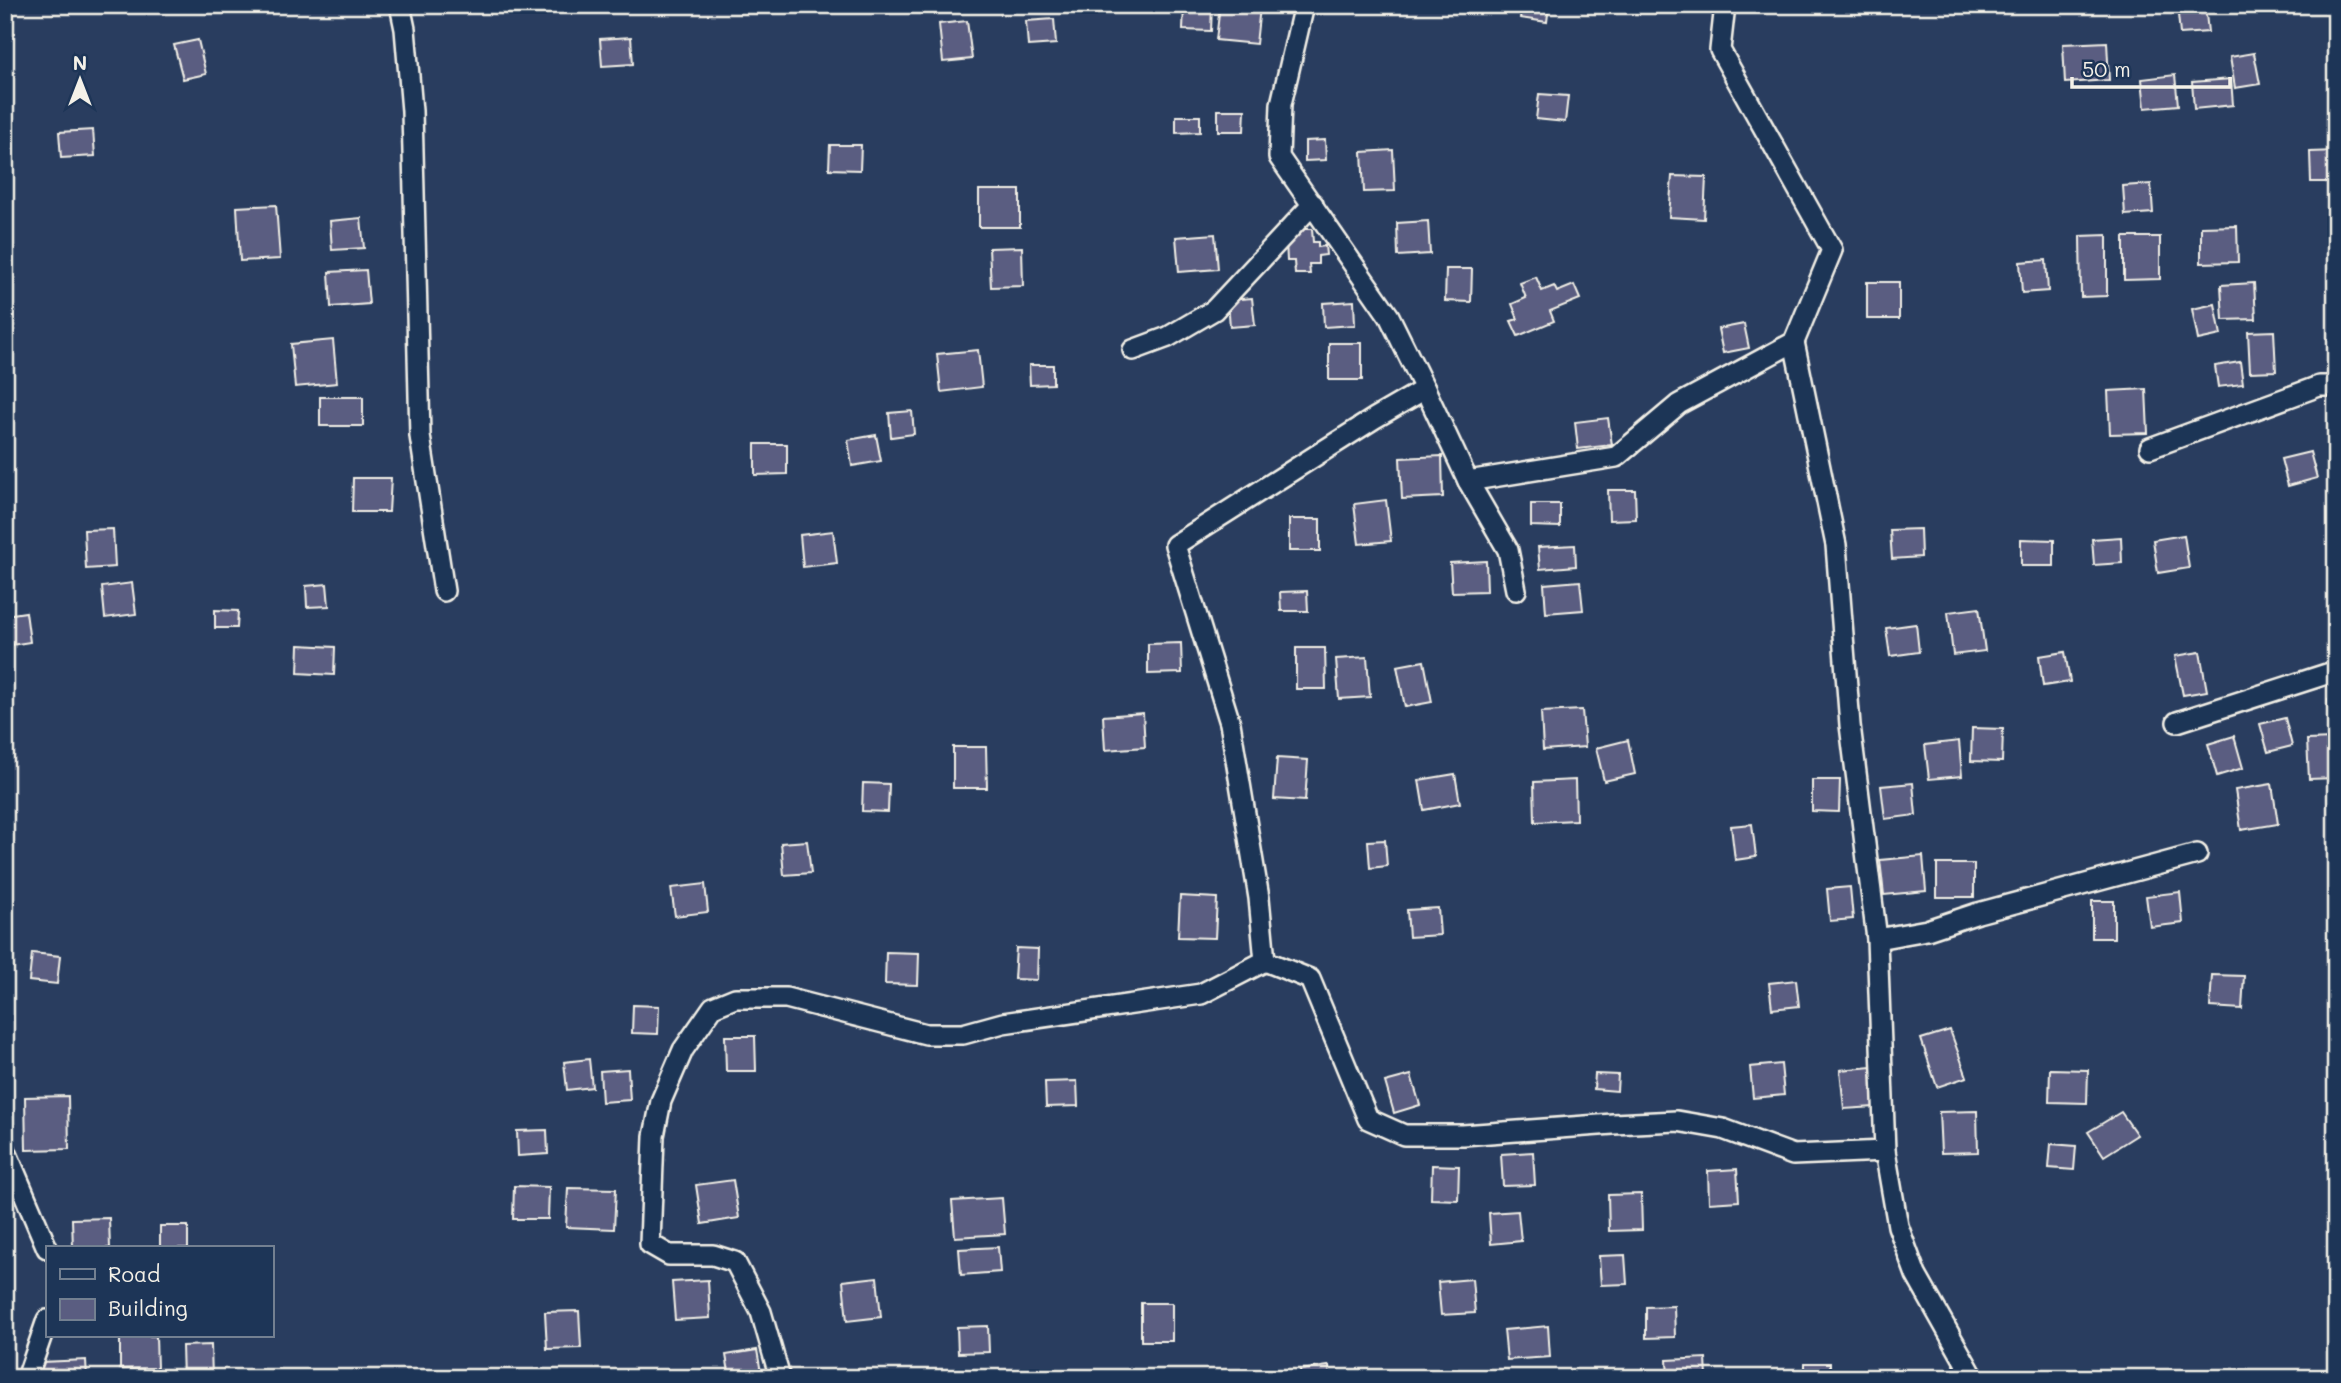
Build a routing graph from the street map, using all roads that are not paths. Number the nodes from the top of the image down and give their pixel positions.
1 (400, 5) edge
2 (1304, 5) edge
3 (1725, 5) edge
4 (1313, 204) junction
5 (1794, 342) junction
6 (1133, 350) dead end
7 (2336, 386) edge
8 (1425, 389) junction
9 (2150, 448) dead end
10 (1468, 481) junction
11 (1516, 590) dead end
12 (444, 591) dead end
13 (2336, 671) edge
14 (2178, 722) dead end
15 (2197, 854) dead end
16 (1877, 939) junction
17 (1265, 961) junction
18 (5, 1149) edge
19 (1885, 1151) junction
20 (46, 1246) edge
21 (46, 1323) edge
22 (27, 1378) edge
23 (780, 1378) edge
24 (1974, 1378) edge

1 - 12 street
2 - 4 street
3 - 5 street
4 - 6 street
4 - 8 street
5 - 10 street
5 - 16 street
7 - 9 street
8 - 10 street
8 - 17 street
10 - 11 street
13 - 14 street
15 - 16 street
16 - 19 street
17 - 19 street
17 - 23 street
18 - 20 street
19 - 24 street
21 - 22 street

